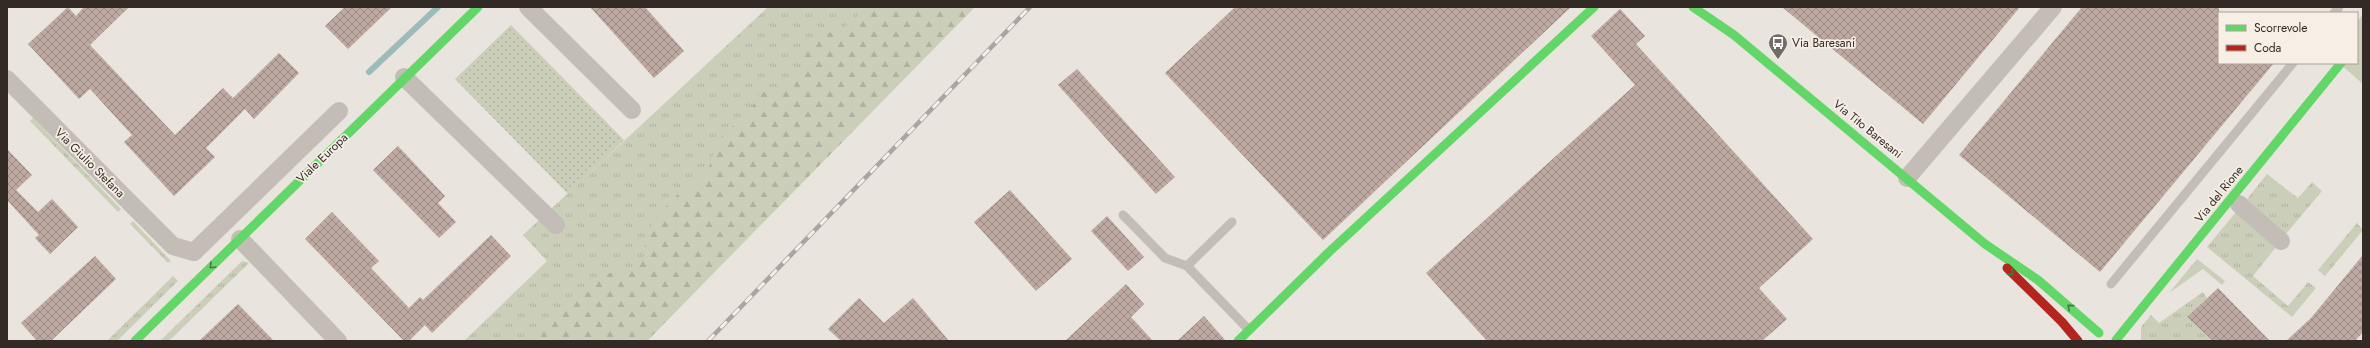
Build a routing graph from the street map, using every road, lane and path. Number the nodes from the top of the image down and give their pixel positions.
1 (478, 7) edge
2 (528, 7) edge
3 (1594, 7) edge
4 (1693, 7) edge
5 (2053, 7) edge
6 (1718, 13) dead end
7 (1734, 35) junction
8 (2292, 64) edge
9 (2340, 64) edge
10 (404, 77) junction
11 (7, 79) edge
12 (632, 110) dead end
13 (339, 111) dead end
14 (1908, 178) junction
15 (2239, 204) dead end
16 (1123, 215) dead end
17 (1232, 222) dead end
18 (556, 225) dead end
19 (240, 238) junction
20 (2281, 241) dead end
21 (1985, 244) junction
22 (173, 246) joint
23 (1187, 266) junction
24 (2111, 284) dead end
25 (1249, 330) junction
26 (2099, 333) junction
27 (2117, 340) edge
28 (135, 341) edge
29 (338, 341) edge
30 (1238, 341) edge
31 (2079, 341) edge

1 - 10 street, Viale Europa
2 - 12 street
3 - 25 street
4 - 7 street, Via Tito Baresani
5 - 14 street
6 - 7 street, Via Tito Baresani
7 - 14 street, Via Tito Baresani
8 - 24 lane
9 - 27 street, Via del Rione
10 - 18 street
10 - 19 street, Viale Europa
11 - 22 street, Via Giulio Stefana
13 - 22 street, Viale Europa
14 - 21 street, Via Tito Baresani
15 - 20 street
16 - 23 lane
17 - 23 lane
19 -> 28 street, Viale Europa
19 - 29 street
26 -> 21 street, Via Tito Baresani
21 -> 31 street, Via Tito Baresani
23 - 25 lane
25 - 30 street
26 - 27 street, Via del Rione
26 - 31 street

